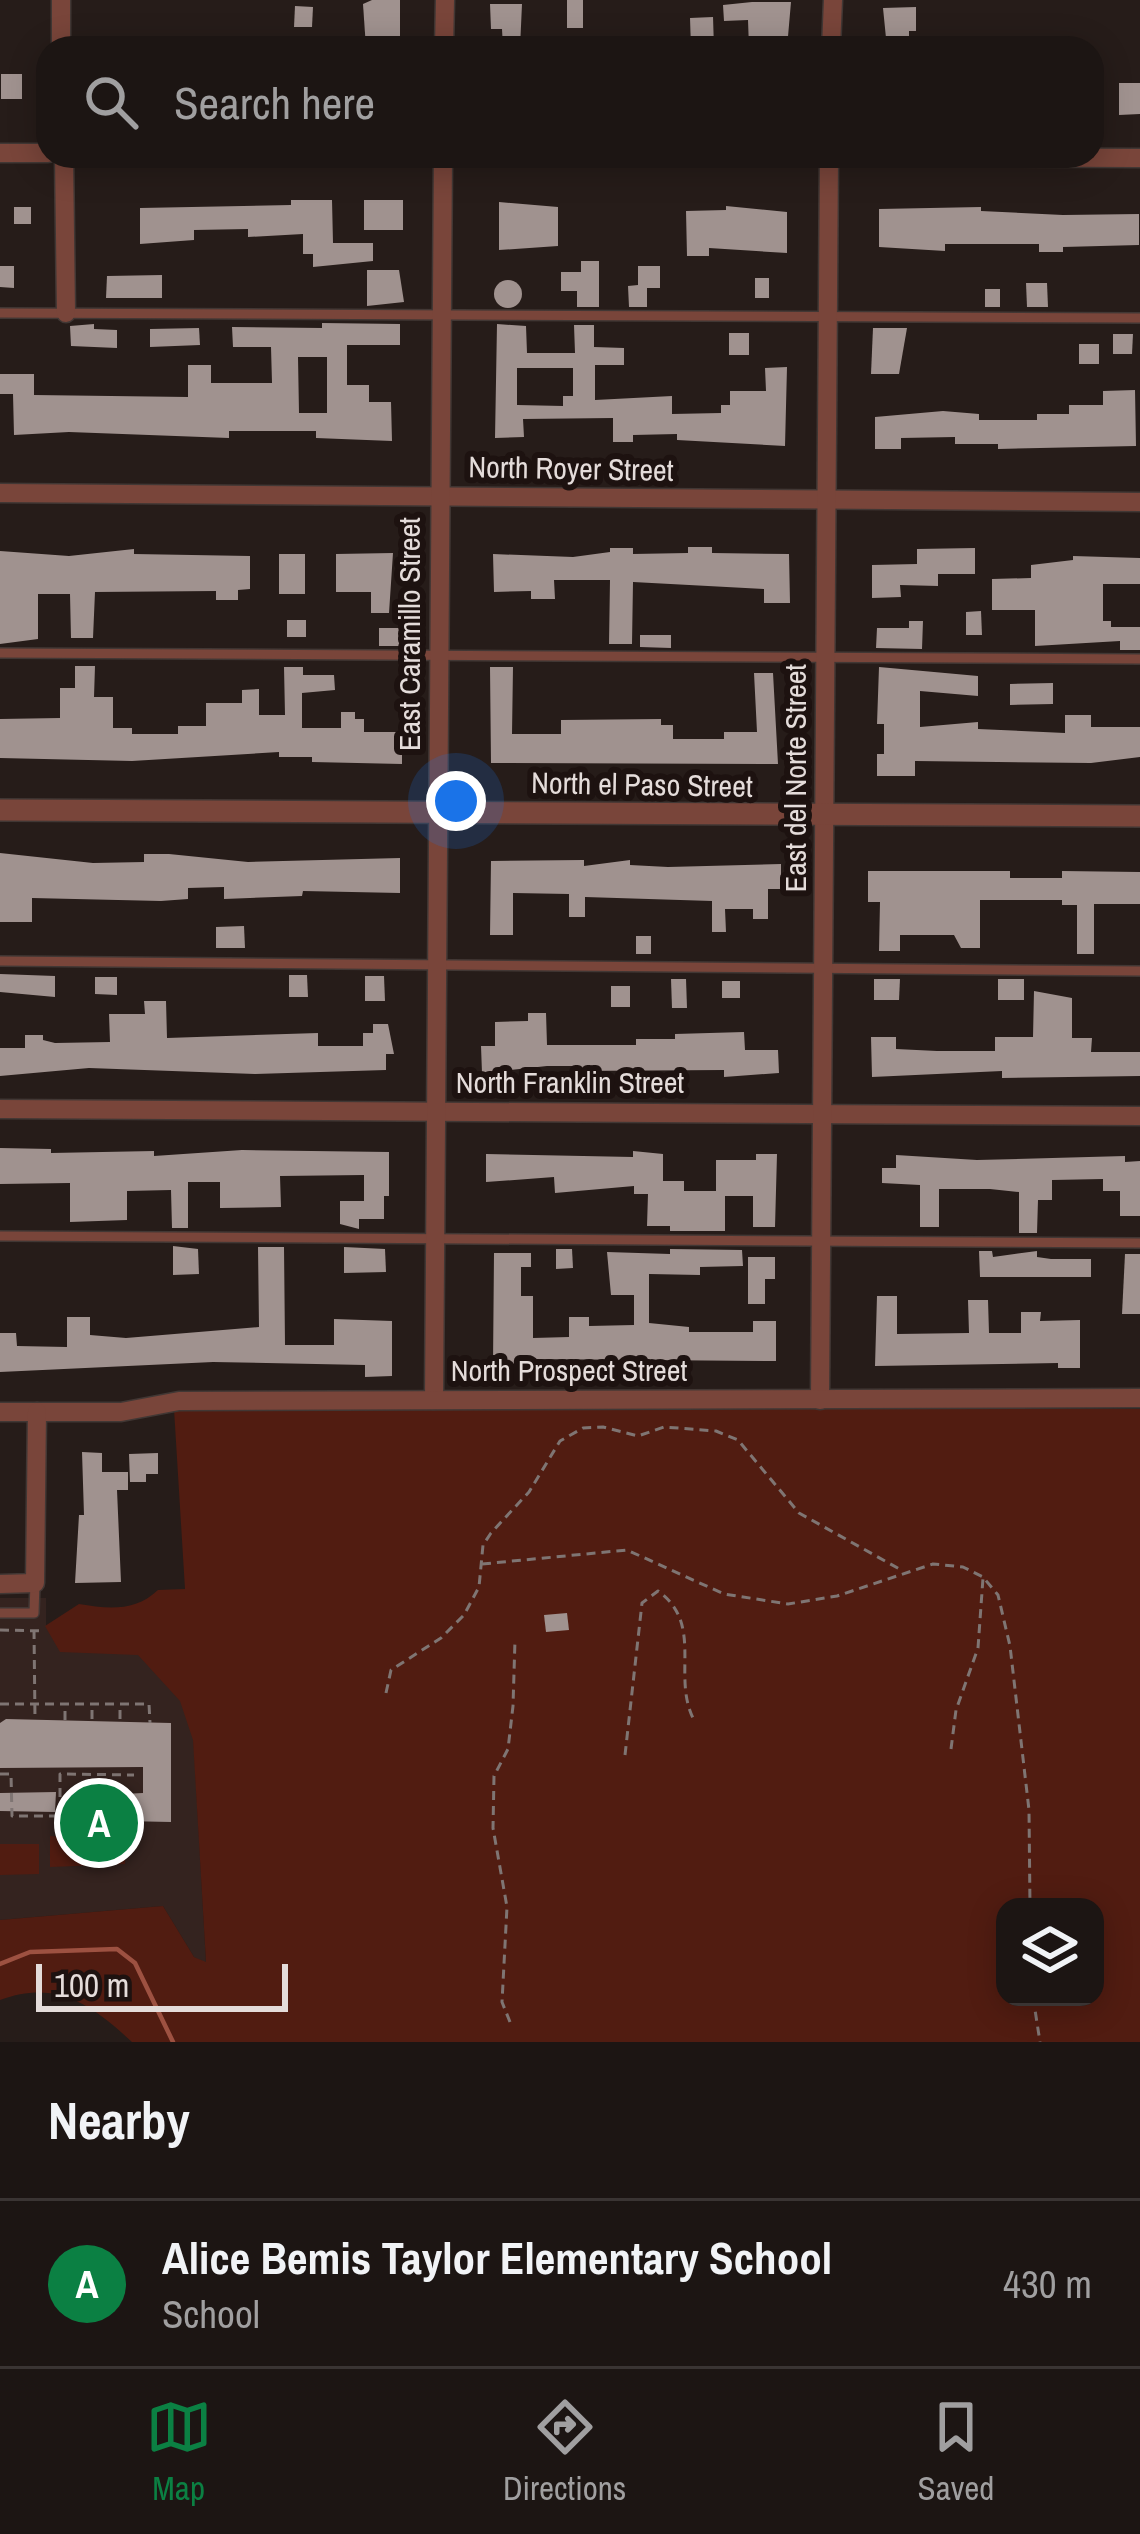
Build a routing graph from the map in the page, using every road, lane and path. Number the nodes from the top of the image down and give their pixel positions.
1 (61, 0) edge
2 (445, 0) edge
3 (833, 0) edge
4 (61, 36) edge
5 (444, 36) edge
6 (832, 36) edge
7 (0, 153) edge
8 (36, 153) edge
9 (1104, 158) edge
10 (1140, 158) edge
11 (64, 168) edge
12 (442, 168) edge
13 (829, 168) edge
14 (0, 313) edge
15 (66, 313) junction
16 (443, 314) junction
17 (827, 315) junction
18 (1140, 318) edge
19 (0, 493) edge
20 (440, 495) junction
21 (1140, 502) edge
22 (826, 503) junction
23 (0, 653) edge
24 (439, 653) junction
25 (825, 655) junction
26 (1140, 659) edge
27 (0, 810) edge
28 (438, 811) junction
29 (826, 816) junction
30 (1140, 816) edge
31 (0, 962) edge
32 (437, 965) junction
33 (824, 968) junction
34 (1140, 970) edge
35 (0, 1108) edge
36 (437, 1111) junction
37 (823, 1113) junction
38 (1140, 1116) edge
39 (0, 1235) edge
40 (436, 1239) junction
41 (821, 1242) junction
42 (1140, 1243) edge
43 (1140, 1398) edge
44 (434, 1400) junction
45 (820, 1400) junction
46 (0, 1412) edge
47 (37, 1412) junction
48 (482, 1564) junction
49 (903, 1570) junction
50 (983, 1576) junction
51 (35, 1583) junction
52 (0, 1584) edge
53 (0, 1613) edge
54 (0, 1630) edge
55 (34, 1630) junction
56 (45, 1631) dead end
57 (515, 1640) dead end
58 (386, 1694) dead end
59 (0, 1704) edge
60 (35, 1704) junction
61 (65, 1704) junction
62 (92, 1704) junction
63 (120, 1704) junction
64 (692, 1718) dead end
65 (35, 1719) dead end
66 (92, 1719) dead end
67 (120, 1719) dead end
68 (64, 1720) dead end
69 (150, 1723) dead end
70 (951, 1750) dead end
71 (625, 1755) dead end
72 (0, 1774) edge
73 (134, 1775) dead end
74 (1030, 1898) edge
75 (1034, 2006) edge
76 (510, 2022) dead end
77 (1040, 2042) edge

1 - 4 street
2 - 5 street
3 - 6 street
7 - 8 street
9 - 10 street
11 - 15 street
12 - 16 street, East Caramillo Street
13 - 17 street, East del Norte Street
14 - 15 lane
15 - 16 lane
16 - 17 lane
16 - 20 street, East Caramillo Street
17 - 18 lane
17 - 22 street, East del Norte Street
19 - 20 street, North Royer Street
20 - 22 street, North Royer Street
20 - 24 street, East Caramillo Street
21 - 22 street, North Royer Street
22 - 25 street, East del Norte Street
23 - 24 lane
24 - 25 lane
24 - 28 street, East Caramillo Street
25 - 26 lane
25 - 29 street, East del Norte Street
27 - 28 street, North el Paso Street
28 - 29 street, North el Paso Street
28 - 32 street, East Caramillo Street
29 - 30 street, North el Paso Street
29 - 33 street, East del Norte Street
31 - 32 lane
32 - 33 lane
32 - 36 street, East Caramillo Street
33 - 34 lane
33 - 37 street, East del Norte Street
35 - 36 street, North Franklin Street
36 - 37 street, North Franklin Street
36 - 40 street, East Caramillo Street
37 - 38 street, North Franklin Street
37 - 41 street, East del Norte Street
39 - 40 lane
40 - 41 lane
40 - 44 street, East Caramillo Street
41 - 42 lane
41 - 45 street, East del Norte Street
43 - 45 street, North Prospect Street
44 - 45 street, North Prospect Street
44 - 47 street, North Prospect Street
46 - 47 street, North Prospect Street
47 - 51 street
48 - 49 path
48 - 49 path
48 - 58 path
49 - 50 path
50 - 70 path
50 - 74 path
51 - 52 street
51 - 53 lane
54 - 55 path
55 - 56 path
55 - 60 path
57 - 76 path
59 - 60 path
60 - 61 path
60 - 65 path
61 - 62 path
61 - 68 path
62 - 63 path
62 - 66 path
63 - 67 path
63 - 69 path
64 - 71 path
72 - 73 path
75 - 77 path

